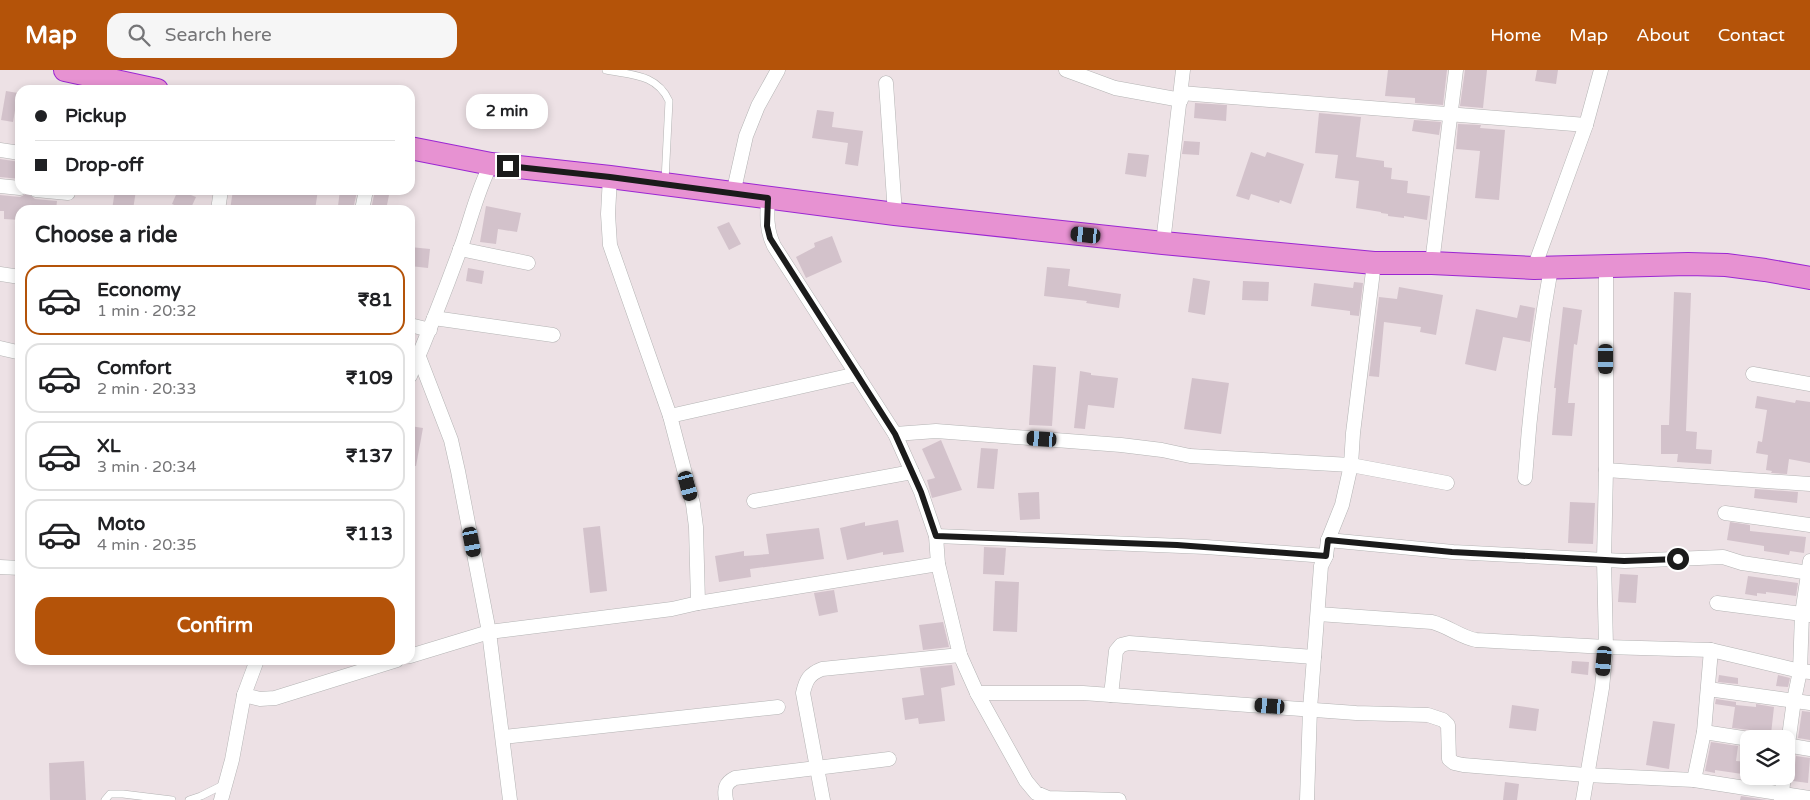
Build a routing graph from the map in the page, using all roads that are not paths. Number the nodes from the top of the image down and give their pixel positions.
1 (65, 70) edge
2 (606, 70) edge
3 (778, 70) edge
4 (1066, 70) edge
5 (1183, 70) edge
6 (1456, 70) edge
7 (1601, 70) edge
8 (886, 83) dead end
9 (134, 85) edge
10 (1181, 97) junction
11 (1451, 116) junction
12 (1586, 125) junction
13 (415, 149) edge
14 (0, 150) edge
15 (15, 152) edge
16 (490, 164) junction
17 (610, 177) junction
18 (665, 184) junction
19 (0, 186) edge
20 (15, 188) edge
21 (734, 194) junction
22 (768, 198) junction
23 (895, 214) junction
24 (1163, 243) junction
25 (460, 249) junction
26 (528, 263) dead end
27 (1374, 263) junction
28 (1432, 263) junction
29 (1606, 266) junction
30 (1543, 268) junction
31 (0, 274) edge
32 (15, 276) edge
33 (1810, 278) edge
34 (432, 324) junction
35 (415, 326) edge
36 (553, 335) dead end
37 (0, 348) edge
38 (15, 352) edge
39 (419, 357) junction
40 (415, 365) edge
41 (857, 374) junction
42 (1753, 374) dead end
43 (1810, 384) edge
44 (670, 416) junction
45 (895, 434) junction
46 (1351, 465) junction
47 (1606, 470) junction
48 (912, 472) junction
49 (1525, 478) dead end
50 (1447, 483) dead end
51 (1810, 484) edge
52 (754, 501) dead end
53 (1725, 513) dead end
54 (1810, 525) edge
55 (936, 536) junction
56 (1328, 540) junction
57 (1326, 556) junction
58 (1604, 560) junction
59 (938, 564) junction
60 (0, 567) edge
61 (15, 568) edge
62 (1810, 569) edge
63 (698, 603) junction
64 (1717, 603) dead end
65 (1318, 614) junction
66 (1806, 615) edge
67 (489, 632) junction
68 (1606, 647) junction
69 (1711, 650) junction
70 (415, 654) edge
71 (960, 655) junction
72 (1314, 657) junction
73 (255, 665) edge
74 (381, 665) edge
75 (1805, 672) edge
76 (1708, 689) junction
77 (977, 693) junction
78 (1111, 695) junction
79 (244, 696) junction
80 (1794, 700) junction
81 (1810, 703) edge
82 (778, 707) dead end
83 (1310, 709) junction
84 (1790, 730) edge
85 (1704, 732) junction
86 (503, 736) junction
87 (1740, 738) edge
88 (1810, 749) edge
89 (1795, 750) edge
90 (889, 759) dead end
91 (817, 768) junction
92 (1586, 775) junction
93 (1694, 780) junction
94 (226, 784) junction
95 (1781, 797) edge
96 (1810, 798) edge
97 (105, 800) edge
98 (172, 800) edge
99 (188, 800) edge
100 (221, 800) edge
101 (510, 800) edge
102 (726, 800) edge
103 (823, 800) edge
104 (1119, 800) edge
105 (1307, 800) edge
106 (1582, 800) edge

1 - 9 highway
2 - 18 lane
3 - 21 street
4 - 10 street
5 - 10 street
6 - 11 street
7 - 12 street
8 - 23 street
10 - 11 street
10 - 24 street
11 - 12 street
11 - 28 street
12 - 30 street
13 - 16 highway
14 - 15 street
16 - 17 highway
16 - 25 street
17 - 18 highway
17 - 44 street
18 - 21 highway
19 - 20 street
21 - 22 highway
22 - 23 highway
22 - 41 street
23 - 24 highway
24 - 27 highway
25 - 26 street
25 - 34 street
27 - 28 highway
27 - 46 street
28 - 30 highway
29 - 30 highway
29 - 33 highway
29 - 47 street
30 - 49 street
31 - 32 street
34 - 35 street
34 - 36 street
34 - 39 street
37 - 38 street
39 - 40 street
39 - 67 street
41 - 44 street
41 - 45 street
42 - 43 street
44 - 63 street
45 - 46 street
45 - 48 street
46 - 50 street
46 - 56 street
47 - 51 street
47 - 58 street
48 - 52 street
48 - 55 street
53 - 54 street
55 - 57 street
55 - 59 street
56 - 57 street
56 - 58 street
57 - 65 street
58 - 62 street
58 - 68 street
59 - 63 street
59 - 71 street
60 - 61 street
62 - 66 street
63 - 67 street
64 - 66 street
65 - 68 street
65 - 72 street
66 - 75 street
67 - 70 street
67 - 86 street
68 - 69 street
68 - 92 street
69 - 75 street
69 - 76 street
71 - 77 street
71 - 91 street
72 - 78 street
72 - 83 street
73 - 79 street
74 - 79 street
75 - 80 street
76 - 80 street
76 - 85 street
77 - 78 street
77 - 104 street
78 - 83 street
79 - 94 street
80 - 81 street
80 - 84 street
82 - 86 street
83 - 92 street
83 - 105 street
85 - 87 street
85 - 93 street
86 - 101 street
88 - 89 street
90 - 91 street
91 - 102 street
91 - 103 street
92 - 93 street
92 - 106 street
93 - 95 street
94 - 99 lane
94 - 100 street
95 - 96 street
97 - 98 lane

